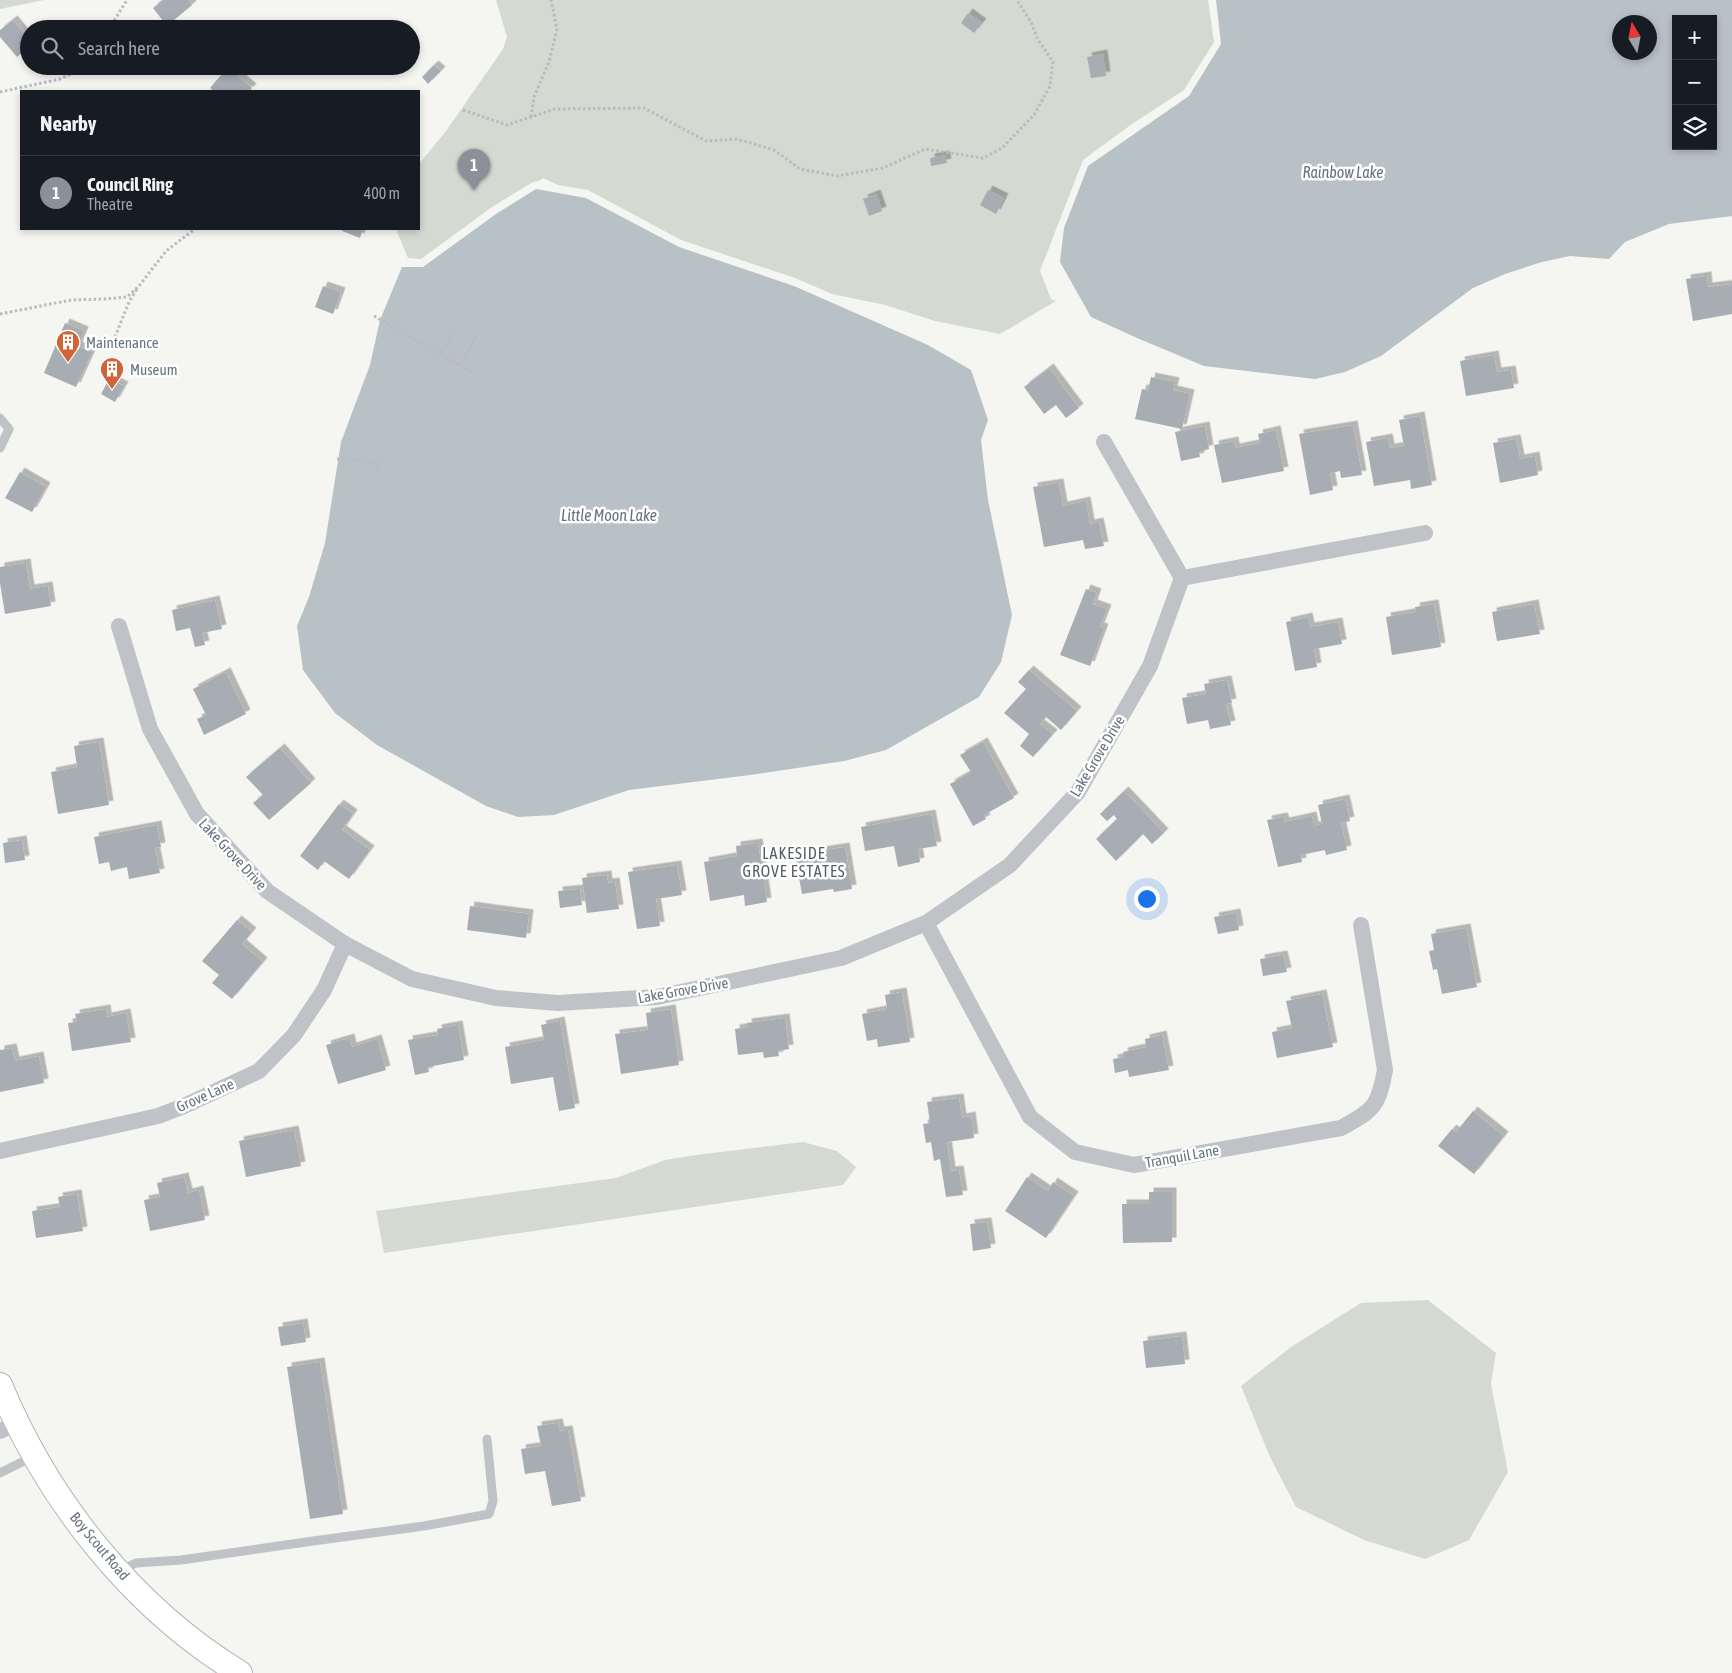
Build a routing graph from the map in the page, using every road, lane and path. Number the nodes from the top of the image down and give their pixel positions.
1 (127, 0) edge
2 (551, 0) edge
3 (1017, 0) edge
4 (115, 20) edge
5 (70, 75) edge
6 (0, 92) edge
7 (463, 110) dead end
8 (531, 117) junction
9 (194, 230) edge
10 (139, 286) junction
11 (0, 314) edge
12 (374, 316) dead end
13 (456, 327) dead end
14 (115, 337) dead end
15 (476, 338) dead end
16 (440, 354) junction
17 (460, 365) junction
18 (472, 372) dead end
19 (0, 418) edge
20 (1104, 442) dead end
21 (0, 448) edge
22 (337, 459) dead end
23 (377, 472) dead end
24 (1425, 533) dead end
25 (1182, 578) junction
26 (119, 626) dead end
27 (926, 923) junction
28 (1361, 924) dead end
29 (345, 944) junction
30 (0, 1151) edge
31 (0, 1385) edge
32 (8, 1427) edge
33 (487, 1439) dead end
34 (35, 1456) junction
35 (0, 1473) edge
36 (118, 1571) junction
37 (240, 1673) edge

1 - 4 path
2 - 8 path
3 - 8 path
5 - 6 path
7 - 8 path
9 - 10 path
10 - 11 path
10 - 14 path
12 - 16 path
13 - 16 path
15 - 17 path
16 - 17 path
17 - 18 path
19 - 21 lane
20 - 25 street
22 - 23 path
24 - 25 street
25 - 27 street, Lake Grove Drive
26 - 29 street, Lake Grove Drive
27 - 28 street, Tranquil Lane
27 - 29 street, Lake Grove Drive
29 - 30 street, Grove Lane
31 - 32 street, Boy Scout Road
32 - 34 street, Boy Scout Road
33 - 36 lane
34 - 35 lane
34 - 36 street, Boy Scout Road
36 - 37 street, Boy Scout Road

